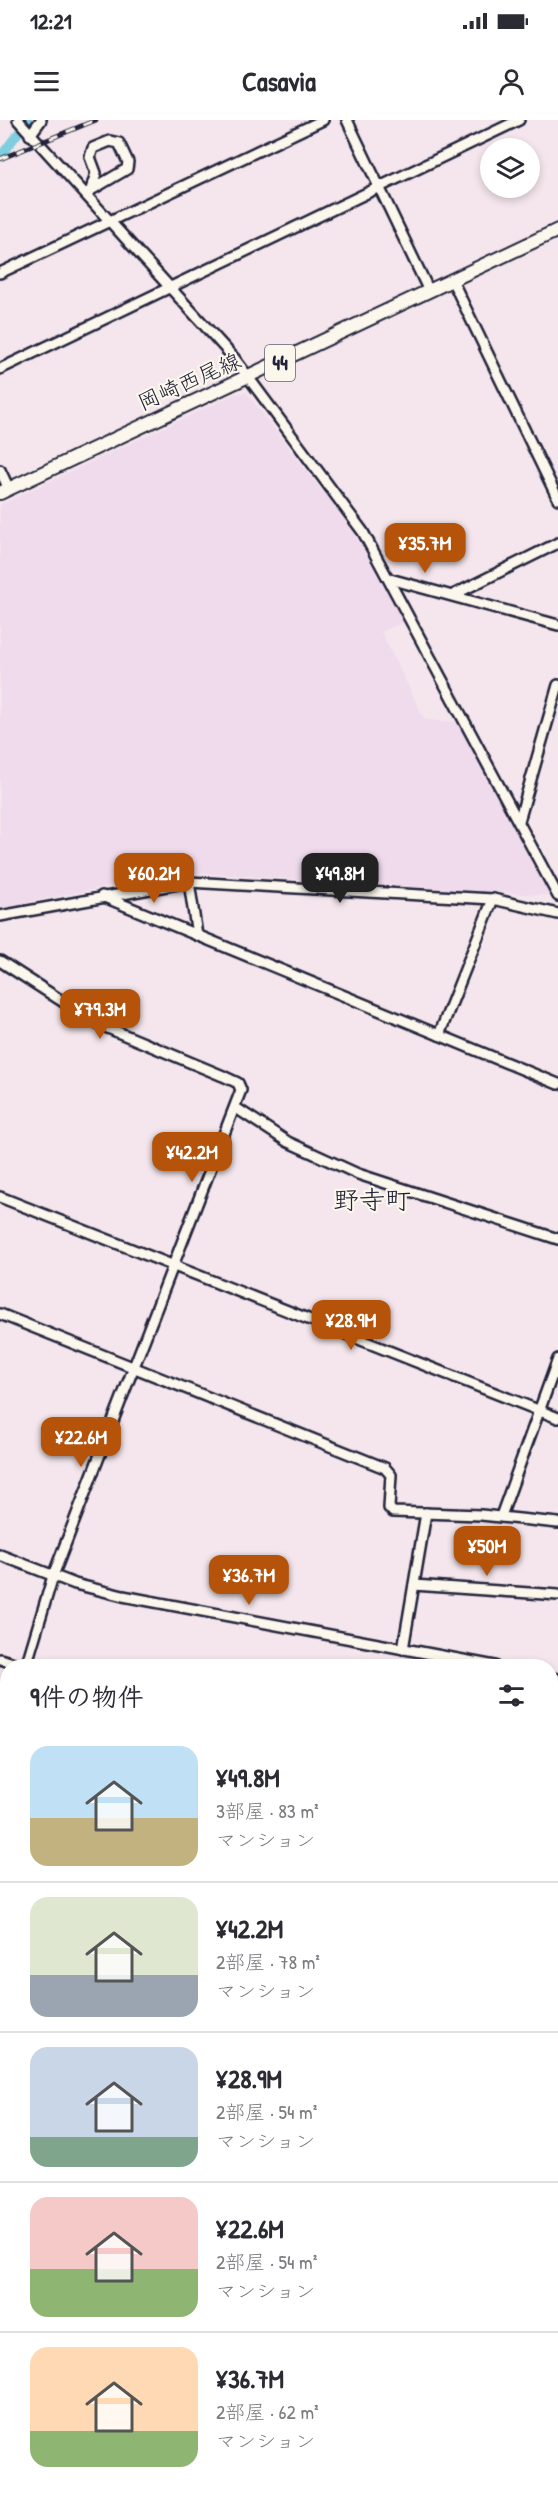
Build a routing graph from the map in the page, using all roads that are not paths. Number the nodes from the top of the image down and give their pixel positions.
1 (18, 120) edge
2 (41, 120) edge
3 (323, 120) edge
4 (347, 120) edge
5 (519, 120) edge
6 (29, 133) junction
7 (379, 188) junction
8 (88, 192) junction
9 (110, 220) junction
10 (558, 230) edge
11 (0, 273) edge
12 (452, 280) junction
13 (171, 286) junction
14 (429, 291) junction
15 (0, 369) edge
16 (249, 378) junction
17 (0, 470) edge
18 (5, 491) edge
19 (558, 499) edge
20 (558, 543) edge
21 (390, 579) junction
22 (453, 595) junction
23 (558, 625) edge
24 (558, 685) edge
25 (519, 821) junction
26 (189, 882) junction
27 (102, 896) junction
28 (558, 896) edge
29 (493, 899) junction
30 (558, 915) edge
31 (0, 916) edge
32 (196, 935) junction
33 (0, 961) edge
34 (439, 1035) junction
35 (558, 1084) edge
36 (236, 1108) junction
37 (0, 1197) edge
38 (558, 1239) edge
39 (173, 1267) junction
40 (0, 1314) edge
41 (558, 1359) edge
42 (134, 1369) junction
43 (539, 1410) junction
44 (558, 1418) edge
45 (426, 1513) junction
46 (501, 1516) junction
47 (558, 1523) edge
48 (0, 1555) edge
49 (53, 1576) junction
50 (414, 1585) junction
51 (558, 1595) edge
52 (403, 1648) junction
53 (27, 1659) edge
54 (459, 1659) edge

1 - 6 street
2 - 6 street
3 - 9 street
4 - 7 street
5 - 7 street
6 - 8 street
7 - 13 street
7 - 14 street
8 - 8 street
8 - 9 street
9 - 11 street
9 - 13 street
10 - 12 main road, 岡崎西尾線 / 44
12 - 14 main road, 岡崎西尾線 / 44
12 - 19 street
13 - 15 street
13 - 16 street
14 - 16 main road, 岡崎西尾線 / 44
16 - 18 main road, 岡崎西尾線 / 44
16 - 21 street
17 - 18 street
20 - 22 street
21 - 22 street
21 - 25 street
22 - 23 street
24 - 25 street
25 - 28 street
26 - 27 street
26 - 29 street
26 - 32 street
27 - 31 street
27 - 32 street
29 - 30 street
29 - 34 street
32 - 34 street
33 - 36 street
34 - 35 street
36 - 38 street
36 - 39 street
37 - 39 street
39 - 42 street
39 - 43 street
40 - 42 street
41 - 43 street
42 - 45 street
42 - 49 street
43 - 44 street
43 - 46 street
45 - 46 street
45 - 50 street
46 - 47 street
48 - 49 street
49 - 52 street
49 - 53 street
50 - 51 street
50 - 52 street
52 - 54 street

